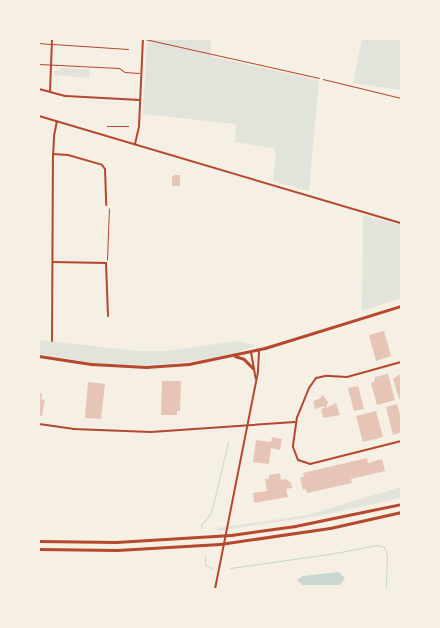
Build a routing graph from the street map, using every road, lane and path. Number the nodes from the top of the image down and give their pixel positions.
1 (52, 39) edge
2 (144, 39) edge
3 (39, 43) edge
4 (52, 44) junction
5 (128, 49) dead end
6 (39, 64) edge
7 (51, 65) junction
8 (138, 73) dead end
9 (319, 78) joint
10 (39, 89) edge
11 (50, 92) junction
12 (401, 98) edge
13 (140, 100) junction
14 (39, 116) edge
15 (57, 121) junction
16 (107, 126) dead end
17 (130, 126) dead end
18 (135, 144) junction
19 (53, 154) junction
20 (106, 206) joint
21 (401, 223) edge
22 (53, 262) junction
23 (106, 263) junction
24 (401, 306) edge
25 (108, 316) dead end
26 (52, 341) dead end
27 (258, 350) junction
28 (251, 352) junction
29 (39, 356) edge
30 (234, 356) junction
31 (401, 362) edge
32 (253, 368) junction
33 (256, 379) junction
34 (296, 422) junction
35 (39, 424) edge
36 (246, 426) junction
37 (401, 441) edge
38 (401, 504) edge
39 (401, 512) edge
40 (39, 541) edge
41 (39, 549) edge
42 (215, 589) edge

1 - 4 street
2 - 9 lane
2 - 13 street
3 - 4 lane
4 - 5 lane
4 - 7 street
6 - 7 lane
7 - 8 lane
7 - 11 street
9 - 12 path
10 - 11 street
11 - 13 street
13 - 18 street
14 - 15 street
15 - 18 street
15 - 19 street
16 - 17 path
18 - 21 street
19 - 20 street
19 - 22 street
20 - 23 path
22 - 23 street
22 - 26 street
23 - 25 street
24 - 27 main road
27 - 28 main road
27 - 33 street
28 - 30 main road
28 - 32 street
29 - 30 main road
30 - 32 main road
31 - 34 street
32 - 33 street
33 - 36 street
34 - 36 street
34 - 37 street
35 - 36 street
36 - 42 street
38 - 40 highway
39 - 41 highway

